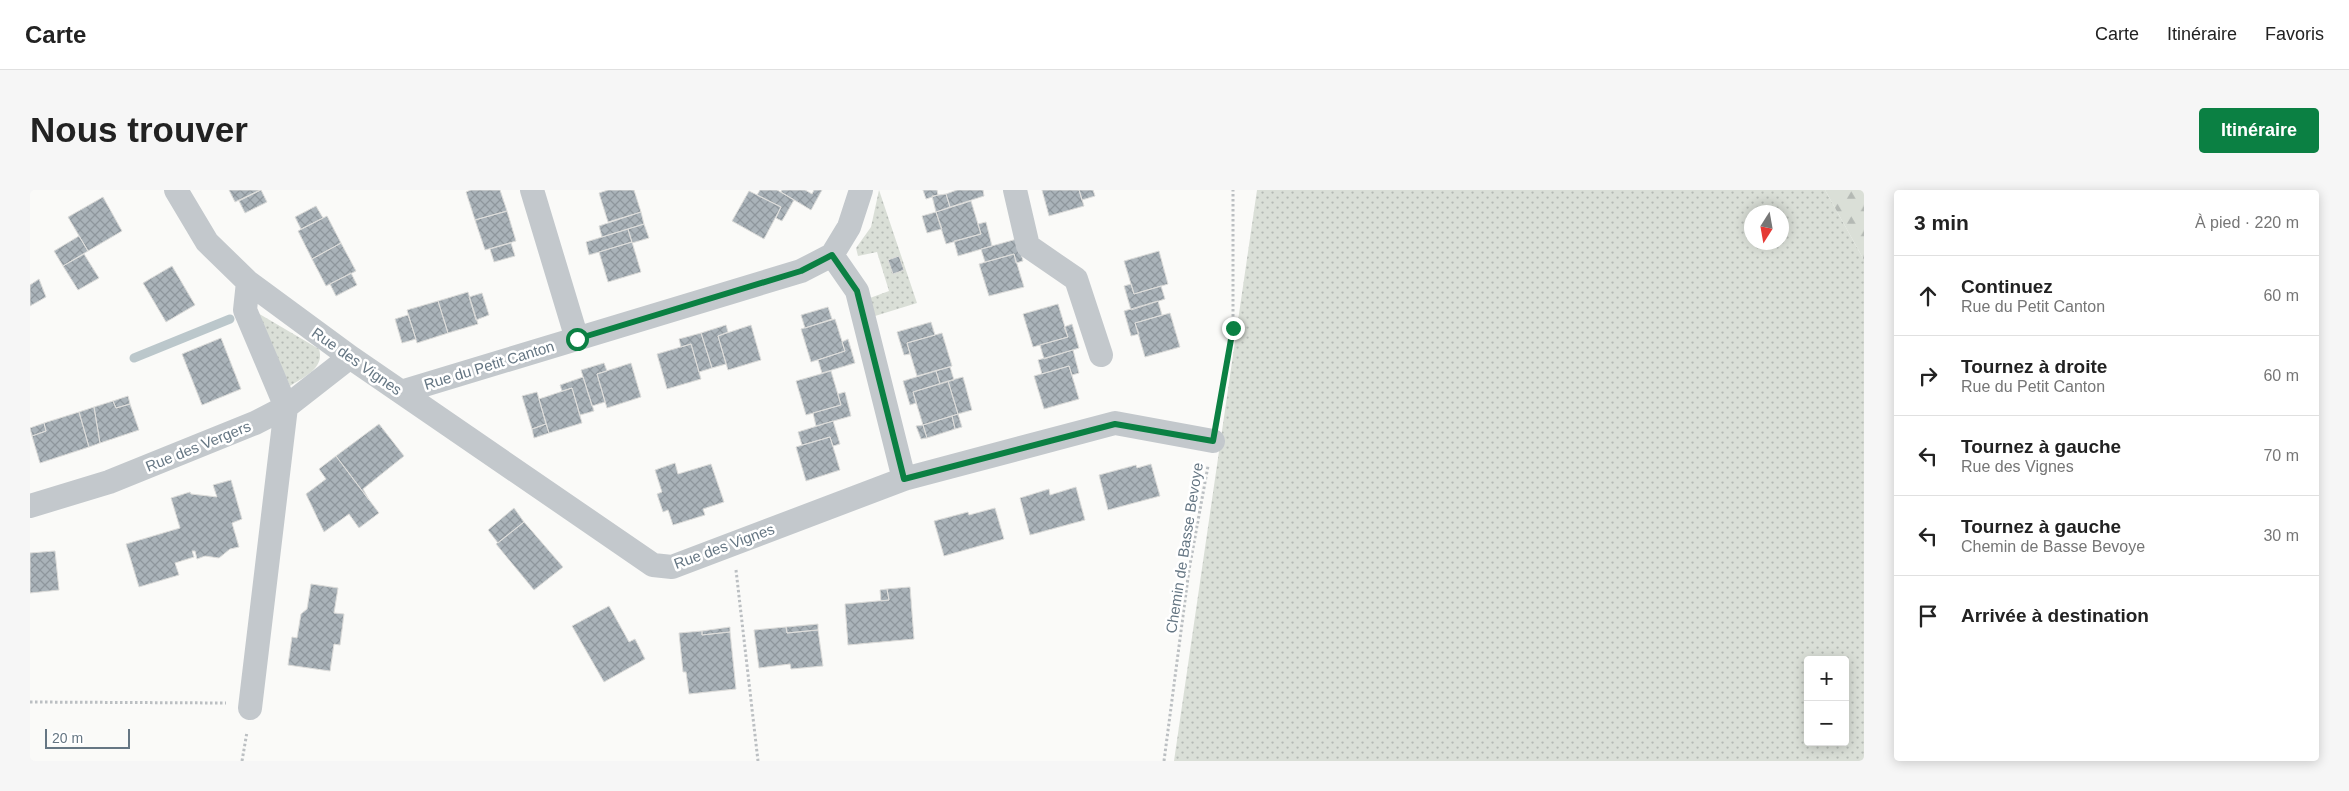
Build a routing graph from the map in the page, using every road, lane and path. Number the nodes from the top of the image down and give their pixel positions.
1 (176, 190) edge
2 (532, 190) edge
3 (861, 190) edge
4 (1015, 190) edge
5 (1233, 190) edge
6 (832, 255) junction
7 (248, 282) junction
8 (577, 339) junction
9 (1101, 355) dead end
10 (350, 357) junction
11 (401, 392) junction
12 (286, 407) junction
13 (1213, 441) junction
14 (904, 479) junction
15 (30, 506) edge
16 (733, 544) junction
17 (30, 702) edge
18 (250, 708) joint
19 (758, 761) edge
20 (1164, 761) edge

1 - 7 street, Rue des Vignes
2 - 8 street
3 - 6 street
4 - 9 street
5 - 13 path, Chemin de Basse Bevoye
6 - 8 street, Rue du Petit Canton
6 - 14 street
7 - 10 street, Rue des Vignes
7 - 12 street
8 - 11 street, Rue du Petit Canton
10 - 11 street, Rue des Vignes
10 - 12 street, Rue des Vergers
11 - 16 street, Rue des Vignes
12 - 15 street, Rue des Vergers
12 - 18 street
13 - 14 street, Rue des Vignes
13 - 20 path, Chemin de Basse Bevoye
14 - 16 street, Rue des Vignes
16 - 19 path
17 - 18 path

